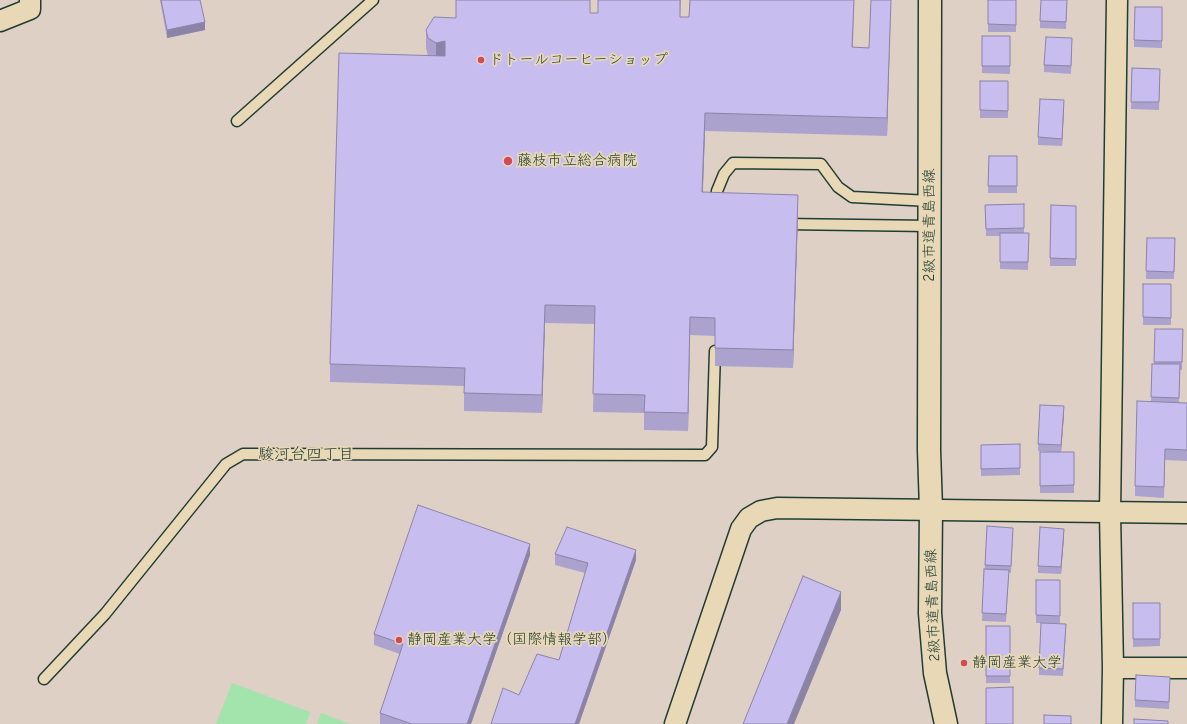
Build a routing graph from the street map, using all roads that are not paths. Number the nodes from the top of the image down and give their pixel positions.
1 (30, 0) edge
2 (373, 0) edge
3 (930, 0) edge
4 (1117, 0) edge
5 (0, 21) edge
6 (237, 120) dead end
7 (930, 201) junction
8 (716, 212) edge
9 (775, 224) edge
10 (930, 226) junction
11 (715, 344) edge
12 (931, 509) junction
13 (1110, 513) junction
14 (1187, 513) edge
15 (1113, 668) junction
16 (1187, 668) edge
17 (44, 679) dead end
18 (674, 724) edge
19 (946, 724) edge
20 (1112, 724) edge

1 - 5 street
2 - 6 lane
3 - 7 street, 2級市道青島西線
4 - 13 street
7 - 8 lane
7 - 10 street, 2級市道青島西線
9 - 10 lane
10 - 12 street, 2級市道青島西線
11 - 17 lane
12 - 13 street
12 - 18 street
12 - 19 street, 2級市道青島西線
13 - 14 street
13 - 15 street
15 - 16 street
15 - 20 street

